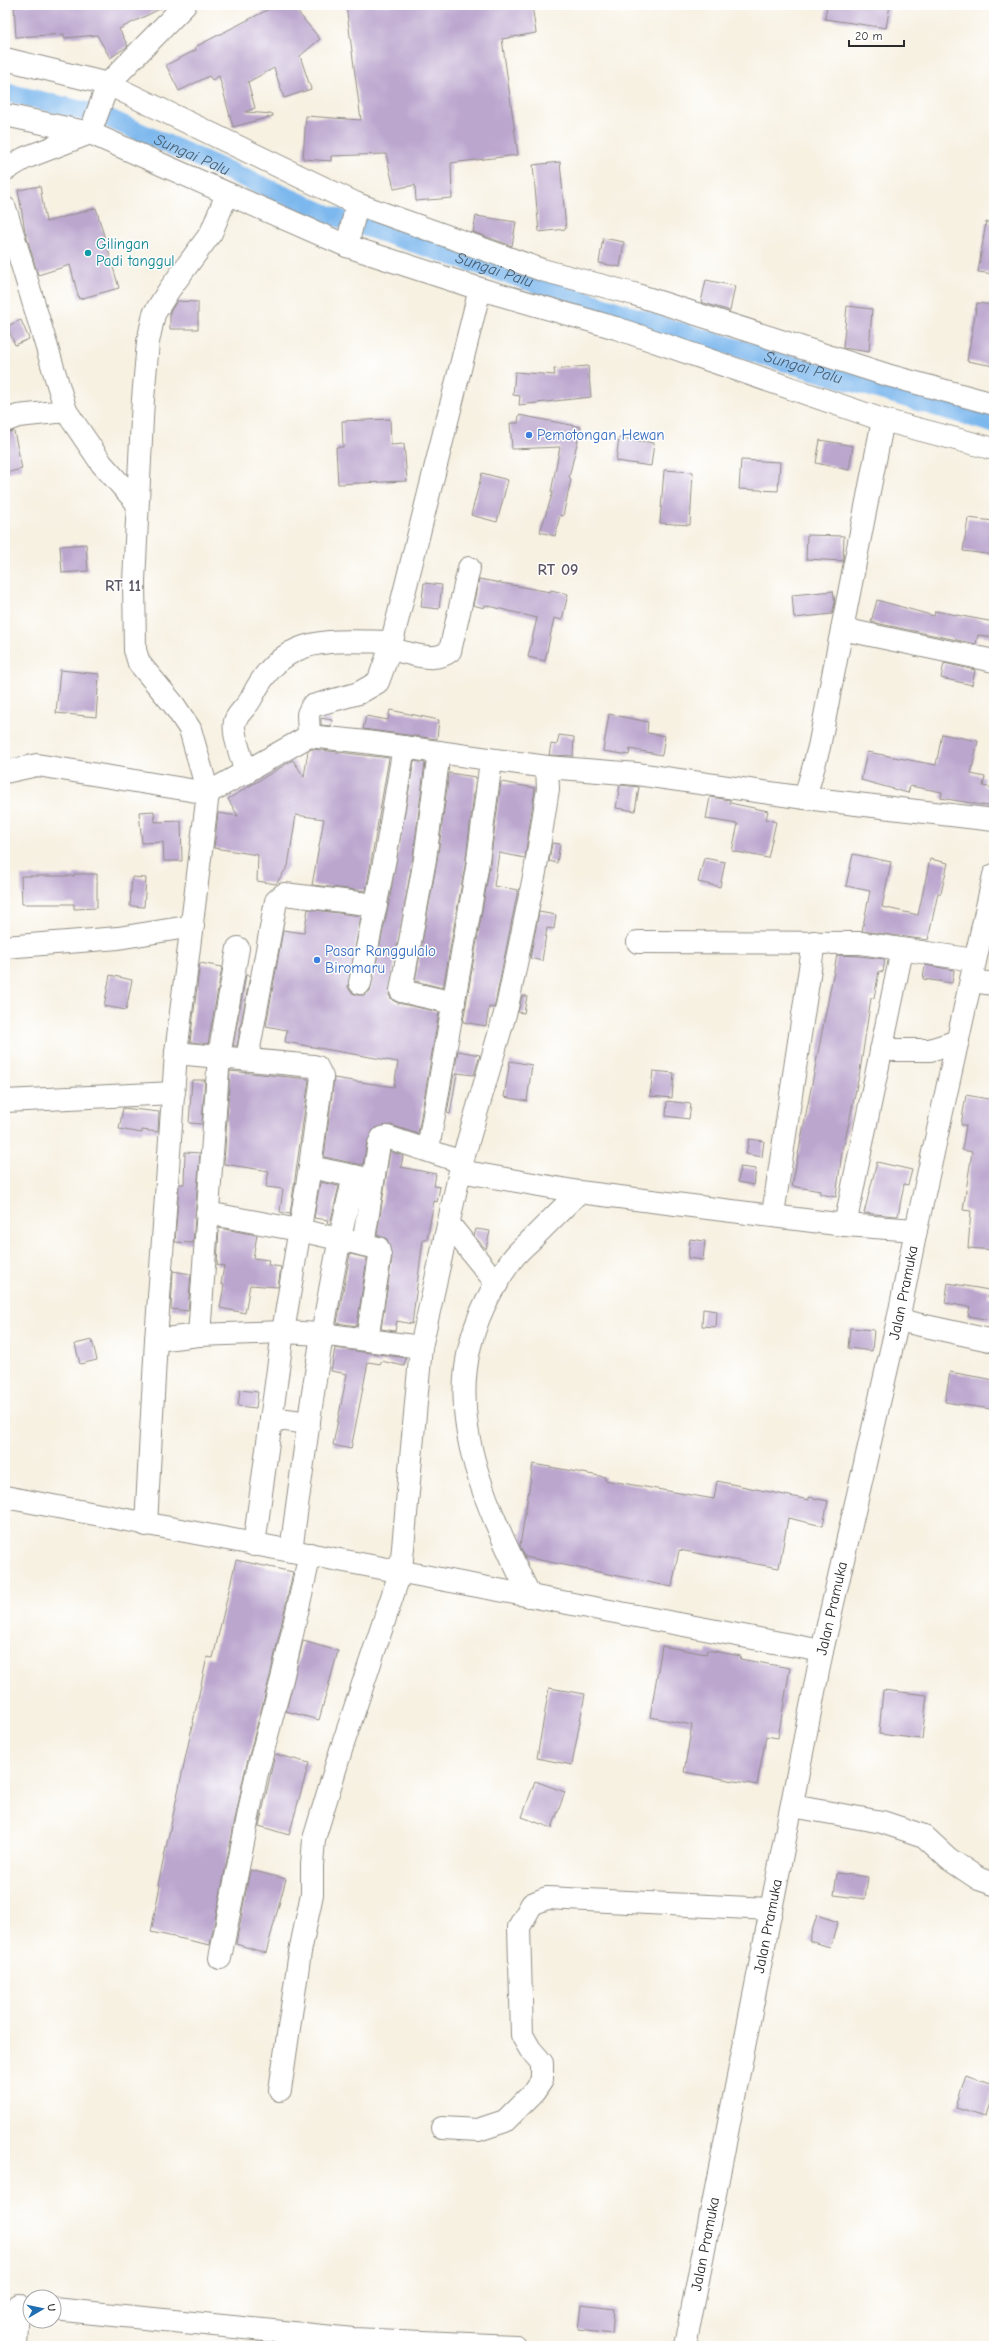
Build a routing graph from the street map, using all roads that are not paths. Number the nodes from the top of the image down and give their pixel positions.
1 (185, 5) edge
2 (5, 59) edge
3 (106, 87) junction
4 (5, 115) edge
5 (91, 128) junction
6 (5, 170) edge
7 (227, 194) junction
8 (357, 204) junction
9 (5, 208) edge
10 (347, 246) junction
11 (480, 289) junction
12 (994, 404) edge
13 (66, 411) junction
14 (883, 420) junction
15 (5, 421) edge
16 (994, 449) edge
17 (137, 503) junction
18 (469, 568) dead end
19 (842, 629) junction
20 (391, 646) junction
21 (994, 661) edge
22 (309, 736) junction
23 (404, 747) junction
24 (439, 752) junction
25 (492, 760) junction
26 (547, 767) junction
27 (5, 772) edge
28 (246, 772) junction
29 (208, 793) junction
30 (805, 798) junction
31 (994, 820) edge
32 (994, 875) edge
33 (376, 905) junction
34 (193, 926) junction
35 (638, 942) dead end
36 (814, 942) junction
37 (5, 947) edge
38 (238, 948) dead end
39 (902, 950) junction
40 (972, 971) junction
41 (360, 983) dead end
42 (994, 984) edge
43 (454, 1002) junction
44 (958, 1041) junction
45 (881, 1050) junction
46 (176, 1053) junction
47 (219, 1056) junction
48 (247, 1059) junction
49 (174, 1093) junction
50 (5, 1101) edge
51 (428, 1149) junction
52 (461, 1166) junction
53 (310, 1167) junction
54 (364, 1178) junction
55 (579, 1192) junction
56 (207, 1213) junction
57 (773, 1214) junction
58 (449, 1224) junction
59 (845, 1225) junction
60 (299, 1230) junction
61 (916, 1230) junction
62 (338, 1240) junction
63 (363, 1244) junction
64 (497, 1284) junction
65 (898, 1320) junction
66 (283, 1332) junction
67 (321, 1334) junction
68 (199, 1335) junction
69 (156, 1340) junction
70 (368, 1340) junction
71 (994, 1341) edge
72 (421, 1347) junction
73 (271, 1418) junction
74 (309, 1423) junction
75 (5, 1497) edge
76 (146, 1524) junction
77 (254, 1545) junction
78 (300, 1553) junction
79 (401, 1570) junction
80 (530, 1596) junction
81 (822, 1651) junction
82 (792, 1806) junction
83 (994, 1884) edge
84 (771, 1909) junction
85 (220, 1958) dead end
86 (280, 2090) dead end
87 (442, 2128) dead end
88 (18, 2304) edge
89 (62, 2309) edge
90 (353, 2342) edge
91 (16, 2346) edge
92 (516, 2346) edge
93 (685, 2346) edge

1 - 3 street
2 - 3 street
3 - 5 street
3 - 8 street
4 - 5 street
5 - 6 street
5 - 7 street
7 - 10 street
7 - 17 street
8 - 10 street
8 - 12 street
9 - 13 street
10 - 11 street
11 - 14 street
11 - 20 street
13 - 15 street
13 - 17 street
14 - 16 street
14 - 19 street
17 - 29 street
18 - 20 street
19 - 21 street
19 - 30 street
20 - 22 street
20 - 28 street
22 - 23 street
22 - 28 street
23 - 24 street
23 - 33 street
24 - 25 street
24 - 43 street
25 - 26 street
25 - 43 street
26 - 30 street
26 - 52 street
27 - 29 street
28 - 29 street
29 - 34 street
30 - 31 street
32 - 40 street, Jalan Pramuka
33 - 41 street
33 - 48 street
34 - 37 street
34 - 46 street
35 - 36 street
36 - 39 street
36 - 57 street
38 - 47 street
39 - 40 street
39 - 45 street
40 - 42 street
40 - 44 street, Jalan Pramuka
43 - 51 street
44 - 45 street
44 - 61 street, Jalan Pramuka
45 - 59 street
46 - 47 street
46 - 49 street
47 - 48 street
47 - 56 street
48 - 53 street
49 - 50 street
49 - 69 street
51 - 52 street
51 - 54 street
52 - 55 street
52 - 58 street
53 - 54 street
53 - 60 street
54 - 62 street
54 - 63 street
55 - 57 street
55 - 64 street
56 - 60 street
56 - 68 street
57 - 59 street
58 - 64 street
58 - 72 street
59 - 61 street
60 - 62 street
60 - 66 street
61 - 65 street, Jalan Pramuka
62 - 63 street
62 - 67 street
63 - 70 street
64 - 80 street
65 - 71 street
65 - 81 street, Jalan Pramuka
66 - 67 street
66 - 68 street
66 - 73 street
67 - 70 street
67 - 74 street
68 - 69 street
69 - 76 street
70 - 72 street
72 - 79 street
73 - 74 street
73 - 77 street
74 - 78 street
75 - 76 street
76 - 77 street
77 - 78 street
78 - 79 street
78 - 85 street
79 - 80 street
79 - 86 street
80 - 81 street
81 - 82 street, Jalan Pramuka
82 - 83 street
82 - 84 street, Jalan Pramuka
84 - 87 street
84 - 93 street, Jalan Pramuka
88 - 91 street
89 - 90 street
90 - 92 street

